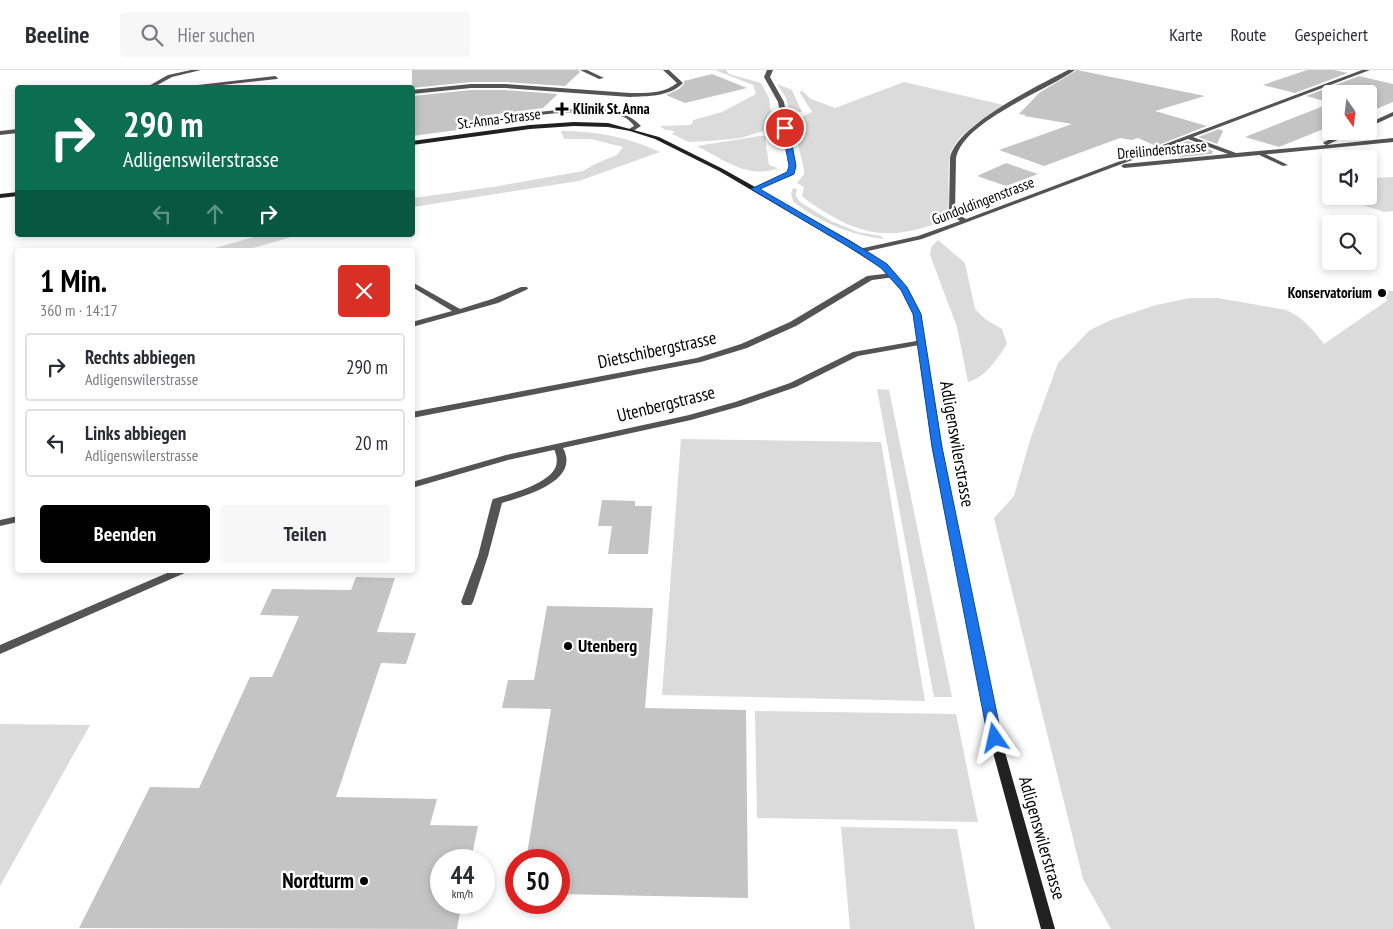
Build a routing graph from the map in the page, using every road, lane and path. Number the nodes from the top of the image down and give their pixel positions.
1 (198, 70) edge
2 (583, 70) edge
3 (666, 70) edge
4 (770, 70) edge
5 (1072, 70) edge
6 (1367, 70) edge
7 (275, 78) dead end
8 (601, 78) dead end
9 (153, 85) edge
10 (204, 85) edge
11 (415, 92) edge
12 (1393, 114) edge
13 (484, 120) dead end
14 (1378, 120) edge
15 (631, 130) junction
16 (15, 131) edge
17 (0, 133) edge
18 (1189, 138) junction
19 (1333, 140) edge
20 (1393, 140) edge
21 (415, 142) edge
22 (1317, 147) junction
23 (1259, 153) junction
24 (1236, 156) junction
25 (1285, 165) dead end
26 (1111, 167) junction
27 (754, 189) junction
28 (15, 194) edge
29 (0, 196) edge
30 (965, 221) junction
31 (862, 251) junction
32 (892, 275) junction
33 (415, 286) edge
34 (524, 289) dead end
35 (460, 312) junction
36 (415, 324) edge
37 (922, 342) junction
38 (415, 414) edge
39 (558, 447) junction
40 (415, 484) edge
41 (15, 520) edge
42 (0, 523) edge
43 (176, 573) edge
44 (468, 602) dead end
45 (0, 650) edge
46 (1048, 929) edge

1 - 9 street
2 - 8 street
3 - 11 street
4 - 27 street
5 - 30 street
6 - 18 street, Dreilindenstrasse
7 - 10 street
12 - 14 street
13 - 15 street
15 - 21 main road, St.-Anna-Strasse
15 - 27 main road, St.-Anna-Strasse
16 - 17 street
18 - 24 street, Dreilindenstrasse
18 - 26 street, Dreilindenstrasse
19 - 22 street
20 - 22 street, Dreilindenstrasse
22 - 23 street, Dreilindenstrasse
23 - 24 street, Dreilindenstrasse
23 - 25 street
24 - 26 street, Dreilindenstrasse
26 - 30 street, Gundoldingenstrasse
27 - 31 main road, Adligenswilerstrasse
28 - 29 main road
30 - 31 street, Gundoldingenstrasse
31 - 32 main road, Adligenswilerstrasse
32 - 37 main road, Adligenswilerstrasse
32 - 38 street, Dietschibergstrasse
33 - 35 street
34 - 35 street
35 - 36 street
37 - 39 street, Utenbergstrasse
37 - 46 main road, Adligenswilerstrasse
39 - 40 street, Utenbergstrasse
39 - 44 street
41 - 42 street
43 - 45 street

